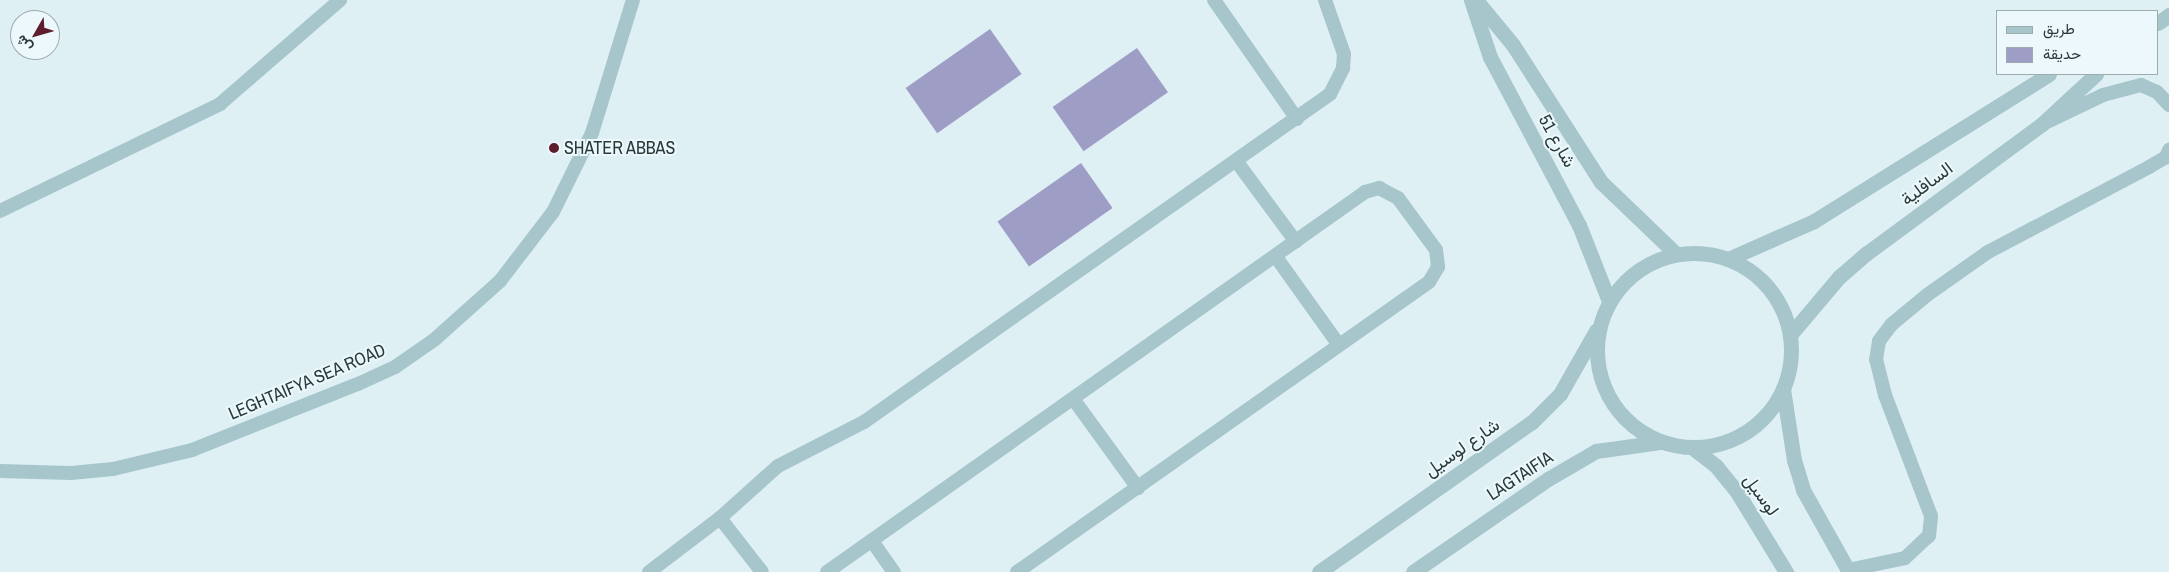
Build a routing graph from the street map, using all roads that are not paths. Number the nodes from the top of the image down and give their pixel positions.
1 (340, 0) edge
2 (633, 0) edge
3 (1214, 0) edge
4 (1325, 0) edge
5 (1471, 0) edge
6 (1476, 0) edge
7 (2048, 75) edge
8 (2095, 75) edge
9 (2169, 105) edge
10 (1297, 118) junction
11 (2042, 124) junction
12 (2169, 150) edge
13 (1237, 162) junction
14 (0, 210) edge
15 (1296, 242) junction
16 (1676, 254) junction
17 (1276, 257) junction
18 (1728, 259) junction
19 (1609, 301) junction
20 (1598, 328) junction
21 (1790, 336) junction
22 (1339, 345) junction
23 (1783, 389) junction
24 (1074, 400) junction
25 (1661, 442) junction
26 (1693, 448) junction
27 (0, 471) edge
28 (1138, 488) junction
29 (720, 518) junction
30 (872, 541) junction
31 (1848, 571) edge
32 (649, 572) edge
33 (762, 572) edge
34 (827, 572) edge
35 (894, 572) edge
36 (1017, 572) edge
37 (1319, 572) edge
38 (1413, 572) edge
39 (1786, 572) edge

1 - 14 lane
2 - 27 lane, LEGHTAIFYA SEA ROAD
3 - 10 lane
4 - 10 lane
5 - 19 street, شارع 51
6 - 16 street, شارع 51
7 - 18 street, السافلية
8 - 11 street, السافلية
9 - 11 lane
10 - 13 lane
11 - 21 street, السافلية
12 - 31 lane
13 - 15 lane
13 - 29 lane
15 - 17 lane
15 - 22 lane
16 - 18 street
16 - 19 street
17 - 22 lane
17 - 24 lane
18 - 21 street
19 - 20 street
20 - 25 street
20 - 37 street, شارع لوسيل
21 - 23 street
22 - 28 lane
23 - 26 street
23 - 31 street
24 - 28 lane
24 - 30 lane
25 - 26 street
25 - 38 street, LAGTAIFIA
26 - 39 street, لوسيل
28 - 36 lane
29 - 32 lane
29 - 33 lane
30 - 34 lane
30 - 35 lane

